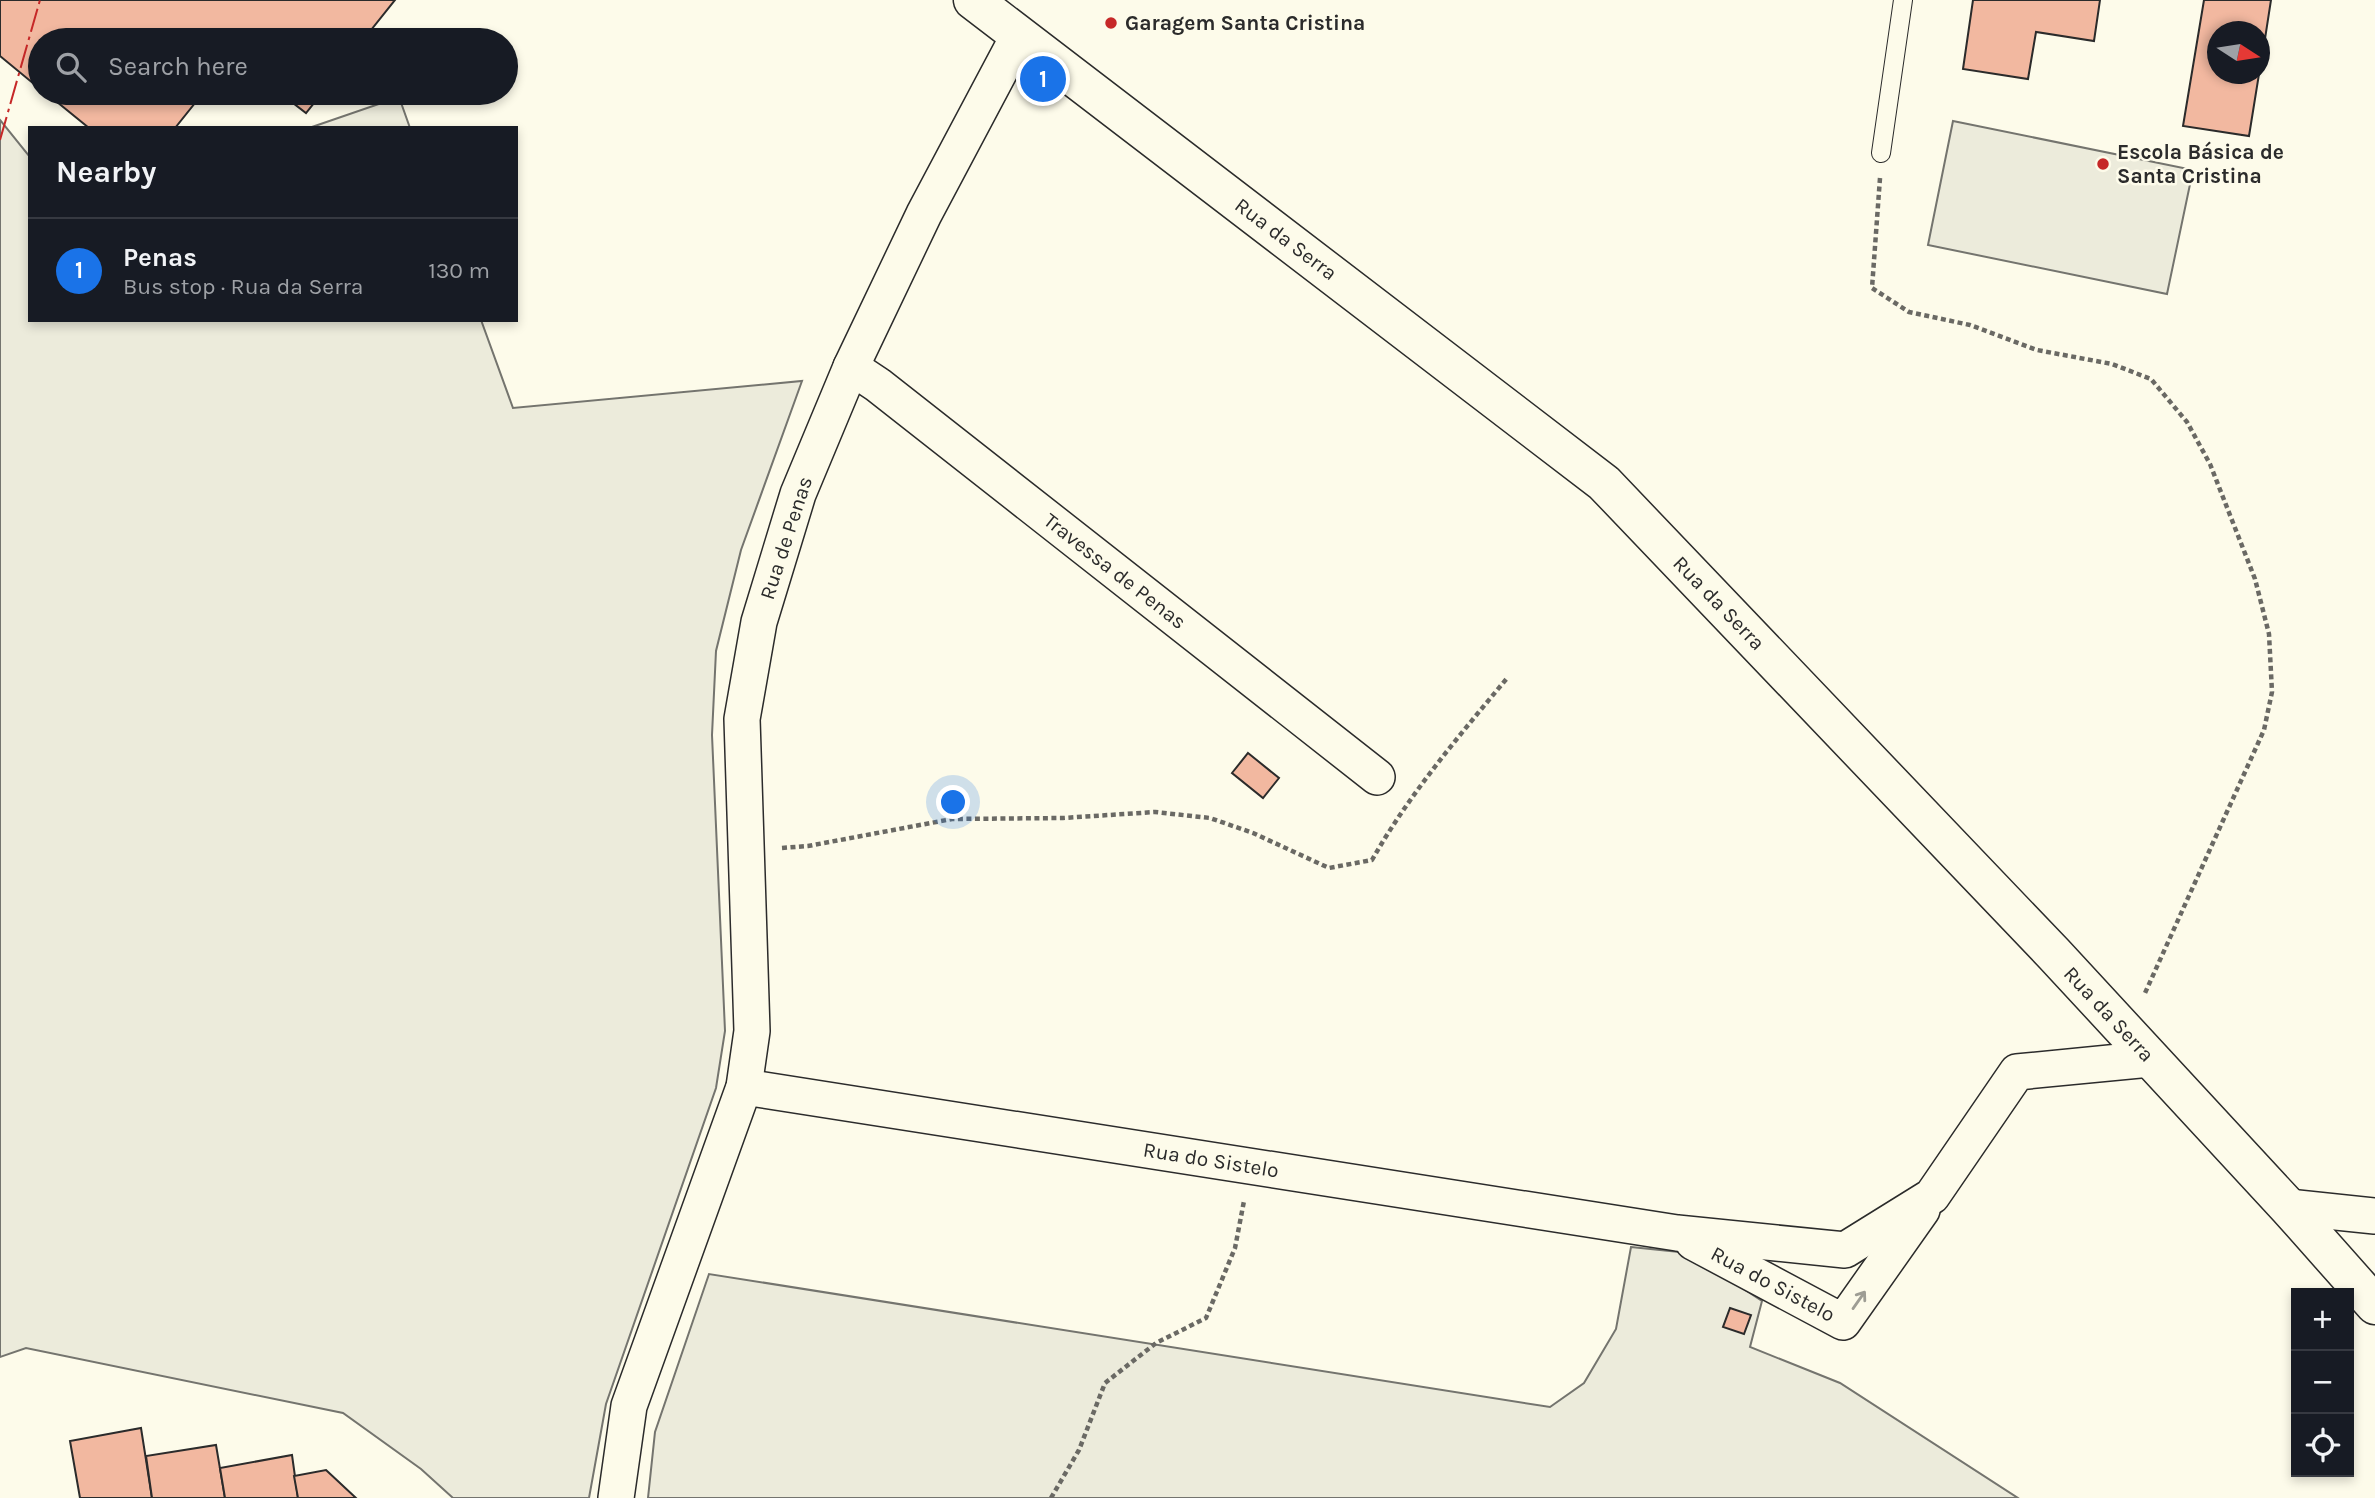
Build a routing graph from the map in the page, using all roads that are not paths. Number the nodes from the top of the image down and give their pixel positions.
1 (973, 0) edge
2 (1903, 0) edge
3 (1019, 35) junction
4 (1881, 153) road end
5 (851, 367) junction
6 (1377, 777) dead end
7 (2138, 1046) junction
8 (744, 1087) junction
9 (1932, 1196) junction
10 (2288, 1207) junction
11 (2375, 1216) edge
12 (1677, 1233) junction
13 (2375, 1305) edge
14 (616, 1498) edge

1 - 3 main road, Rua da Serra
2 - 4 lane
3 - 5 street, Rua de Penas
3 - 7 main road, Rua da Serra
5 - 6 street, Travessa de Penas
5 - 8 street, Rua de Penas
7 - 9 street, Rua do Sistelo
7 - 10 main road, Rua da Serra
8 - 12 street, Rua do Sistelo
8 - 14 street, Rua de Penas
9 - 12 street, Rua do Sistelo
12 -> 9 street, Rua do Sistelo
10 - 11 street
10 - 13 main road, Rua da Serra

